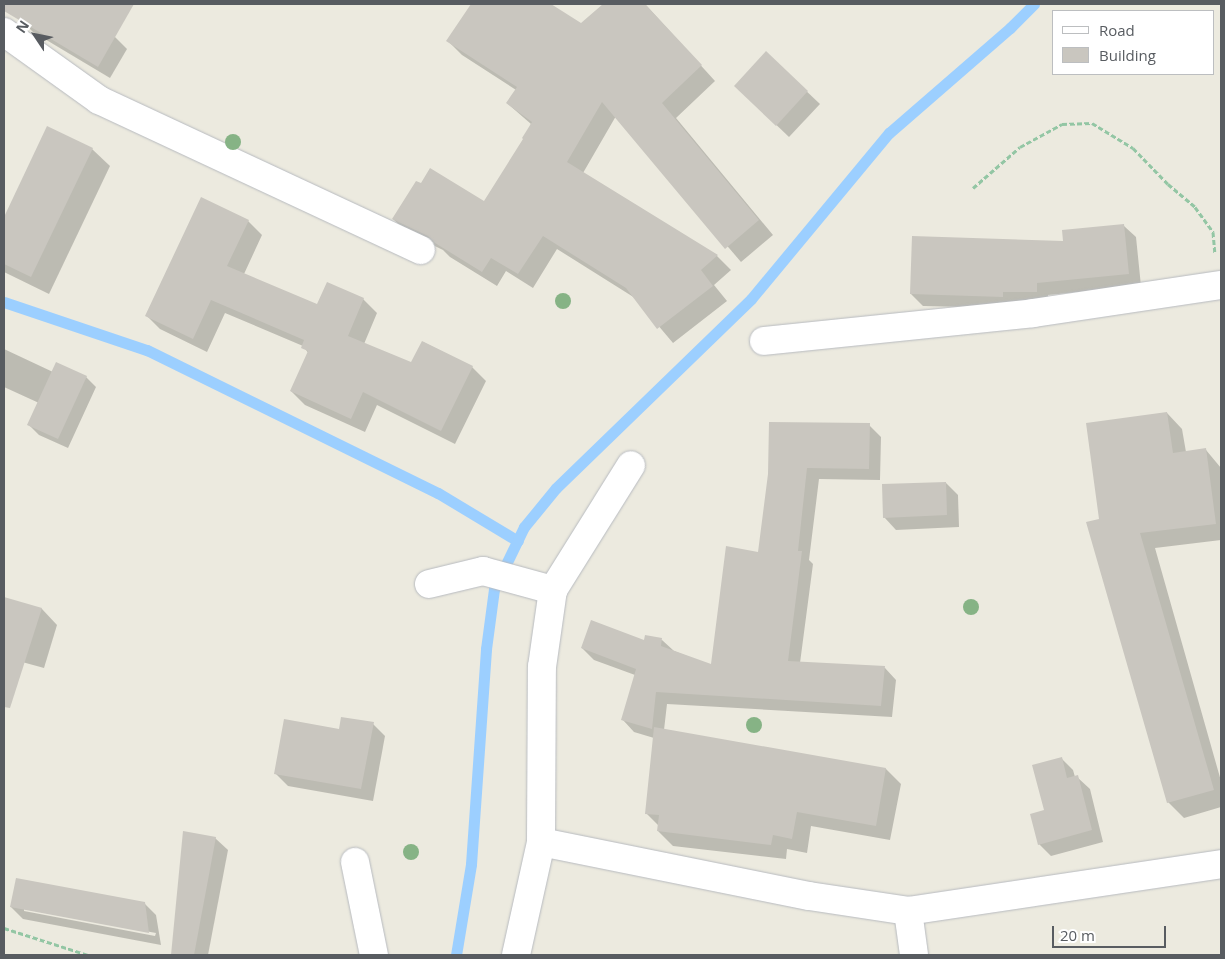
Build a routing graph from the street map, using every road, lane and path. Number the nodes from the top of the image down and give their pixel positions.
1 (4, 32) edge
2 (973, 188) dead end
3 (421, 250) dead end
4 (1219, 286) edge
5 (764, 341) dead end
6 (630, 465) dead end
7 (428, 584) dead end
8 (553, 590) junction
9 (541, 842) junction
10 (356, 862) dead end
11 (1221, 864) edge
12 (908, 912) junction
13 (4, 928) edge
14 (88, 955) edge
15 (374, 955) edge
16 (516, 955) edge
17 (914, 955) edge

1 - 3 street
2 - 4 path
4 - 5 street
6 - 8 street
7 - 8 street
8 - 9 street
9 - 12 street
9 - 16 street
10 - 15 street
11 - 12 street
12 - 17 street
13 - 14 path

